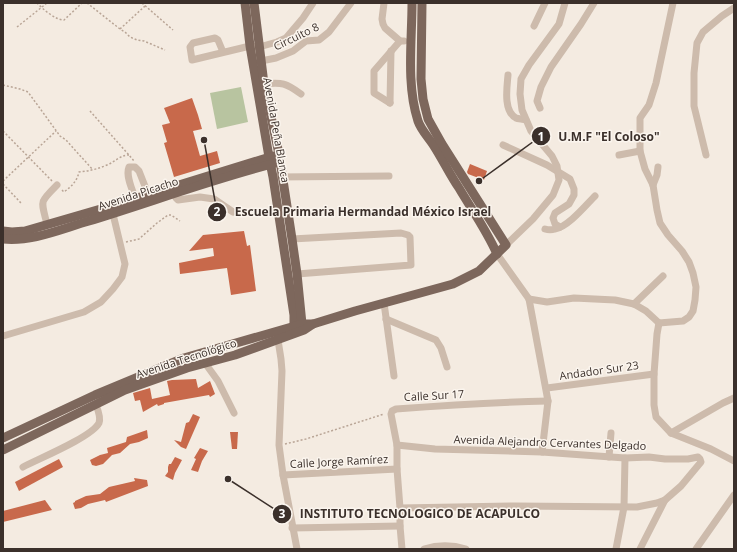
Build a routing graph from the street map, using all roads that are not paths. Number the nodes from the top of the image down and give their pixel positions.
1 (245, 3) edge
2 (254, 3) edge
3 (313, 3) edge
4 (351, 3) edge
5 (384, 3) edge
6 (412, 3) edge
7 (422, 3) edge
8 (545, 3) edge
9 (565, 3) edge
10 (594, 3) edge
11 (673, 3) edge
12 (734, 8) edge
13 (534, 26) dead end
14 (400, 41) junction
15 (411, 42) junction
16 (254, 46) junction
17 (391, 51) junction
18 (224, 52) junction
19 (261, 61) junction
20 (508, 75) dead end
21 (264, 84) junction
22 (301, 94) dead end
23 (540, 108) dead end
24 (526, 120) junction
25 (503, 145) dead end
26 (640, 151) junction
27 (619, 155) dead end
28 (706, 155) dead end
29 (274, 160) junction
30 (658, 167) dead end
31 (558, 171) junction
32 (390, 176) dead end
33 (278, 177) junction
34 (56, 185) road end
35 (653, 186) junction
36 (174, 194) junction
37 (595, 196) dead end
38 (149, 198) junction
39 (137, 202) junction
40 (112, 210) junction
41 (233, 212) dead end
42 (47, 224) junction
43 (560, 228) junction
44 (3, 230) edge
45 (545, 230) dead end
46 (3, 239) edge
47 (292, 239) junction
48 (506, 245) junction
49 (497, 254) junction
50 (297, 274) junction
51 (663, 276) dead end
52 (529, 300) junction
53 (384, 303) junction
54 (634, 304) junction
55 (386, 319) junction
56 (659, 323) junction
57 (299, 328) junction
58 (3, 336) edge
59 (278, 340) junction
60 (205, 363) junction
61 (447, 367) dead end
62 (654, 374) junction
63 (394, 376) dead end
64 (547, 388) junction
65 (734, 398) edge
66 (548, 401) junction
67 (96, 405) junction
68 (234, 413) dead end
69 (611, 433) dead end
70 (671, 433) junction
71 (3, 438) edge
72 (397, 445) junction
73 (3, 450) edge
74 (542, 452) junction
75 (609, 457) junction
76 (625, 458) junction
77 (734, 461) edge
78 (23, 467) dead end
79 (397, 469) junction
80 (283, 475) junction
81 (734, 495) edge
82 (665, 500) junction
83 (624, 507) junction
84 (400, 508) junction
85 (400, 526) junction
86 (292, 528) junction
87 (297, 549) edge
88 (402, 549) edge
89 (424, 549) edge
90 (466, 549) edge
91 (616, 549) edge
92 (640, 549) edge
93 (696, 549) edge

1 - 16 main road, Avenida Peña Blanca
2 - 16 main road, Avenida Peña Blanca
3 - 16 street, Circuito 8
4 - 19 street, Circuito 8
5 - 14 street
6 - 15 main road
7 - 48 main road
8 - 13 street
9 - 24 street
10 - 23 street
11 - 26 street
12 - 28 street
14 - 15 street
14 - 17 street
15 - 49 main road
16 - 18 street, Circuito 8
16 - 19 main road, Avenida Peña Blanca
16 - 29 main road, Avenida Peña Blanca
17 - 17 street
18 - 18 street, Circuito 8
19 - 21 main road, Avenida Peña Blanca
20 - 24 street
21 - 22 street
21 - 29 main road, Avenida Peña Blanca
24 - 31 street
25 - 31 street
26 - 27 street
26 - 35 street
29 - 33 main road, Avenida Peña Blanca
29 - 36 main road, Avenida Picacho
29 - 38 main road, Avenida Picacho
30 - 35 street
31 - 43 street
31 - 48 street
32 - 33 street
33 - 47 main road, Avenida Peña Blanca
33 - 57 main road, Avenida Peña Blanca
34 - 42 street
35 - 56 street
36 - 38 main road, Avenida Picacho
36 - 41 street
37 - 43 street
38 - 39 main road, Avenida Picacho
38 - 39 street
39 - 40 main road, Avenida Picacho
40 - 42 main road, Avenida Picacho
40 - 46 main road, Avenida Picacho
40 - 58 street
42 - 44 main road, Avenida Picacho
43 - 45 street
47 - 50 main road, Avenida Peña Blanca
47 - 50 street
48 - 49 main road, Avenida Tecnológico
49 - 52 street
49 - 53 main road, Avenida Tecnológico
50 - 57 main road, Avenida Peña Blanca
51 - 54 street
52 - 54 street
52 - 64 street
53 - 55 street
53 - 57 main road, Avenida Tecnológico
54 - 56 street
55 - 61 street
55 - 63 street
56 - 62 street
57 - 59 main road, Avenida Tecnológico
57 - 71 main road, Avenida Tecnológico
59 - 60 main road, Avenida Tecnológico
59 - 80 street
60 - 67 main road, Avenida Tecnológico
60 - 68 street
62 - 64 street, Andador Sur 23
62 - 70 street
64 - 66 street
65 - 70 street
66 - 72 street, Calle Sur 17
66 - 74 street
67 - 73 main road, Avenida Tecnológico
67 - 78 street
69 - 75 street
70 - 77 street
72 - 74 street, Avenida Alejandro Cervantes Delgado
72 - 79 street
74 - 75 street, Avenida Alejandro Cervantes Delgado
75 - 76 street, Avenida Alejandro Cervantes Delgado
76 - 82 street, Avenida Alejandro Cervantes Delgado
76 - 83 street
79 - 80 street, Calle Jorge Ramírez
79 - 84 street
80 - 86 street
81 - 93 street
82 - 83 street
82 - 92 street
83 - 84 street
83 - 91 street
84 - 85 street
85 - 86 street
85 - 88 street
86 - 87 street
89 - 90 street

